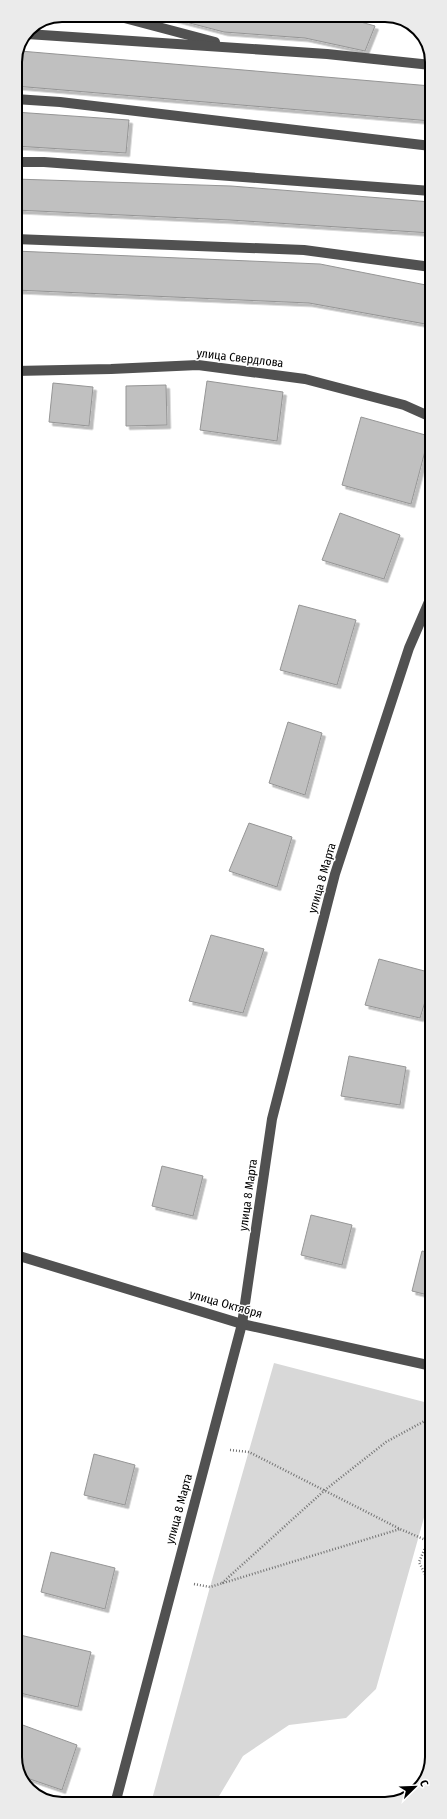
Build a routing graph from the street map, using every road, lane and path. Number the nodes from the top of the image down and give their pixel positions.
1 (140, 22) edge
2 (34, 34) edge
3 (238, 48) junction
4 (425, 65) edge
5 (22, 99) edge
6 (425, 145) edge
7 (22, 163) edge
8 (425, 192) edge
9 (22, 240) edge
10 (425, 266) edge
11 (22, 371) edge
12 (425, 414) edge
13 (425, 611) edge
14 (22, 1257) edge
15 (242, 1324) junction
16 (425, 1364) edge
17 (425, 1421) edge
18 (230, 1450) dead end
19 (325, 1490) junction
20 (400, 1529) junction
21 (425, 1540) edge
22 (425, 1548) edge
23 (425, 1574) edge
24 (222, 1583) junction
25 (194, 1584) dead end
26 (117, 1797) edge

1 - 3 street
2 - 3 street
3 - 4 street
5 - 6 street
7 - 8 street
9 - 10 street
11 - 12 street, улица Свердлова
13 - 15 street, улица 8 Марта
14 - 15 street, улица Октября
15 - 16 street, улица Октября
15 - 26 street, улица 8 Марта
17 - 19 path
18 - 19 path
19 - 20 path
19 - 24 path
20 - 21 path
20 - 24 path
22 - 23 path
24 - 25 path

